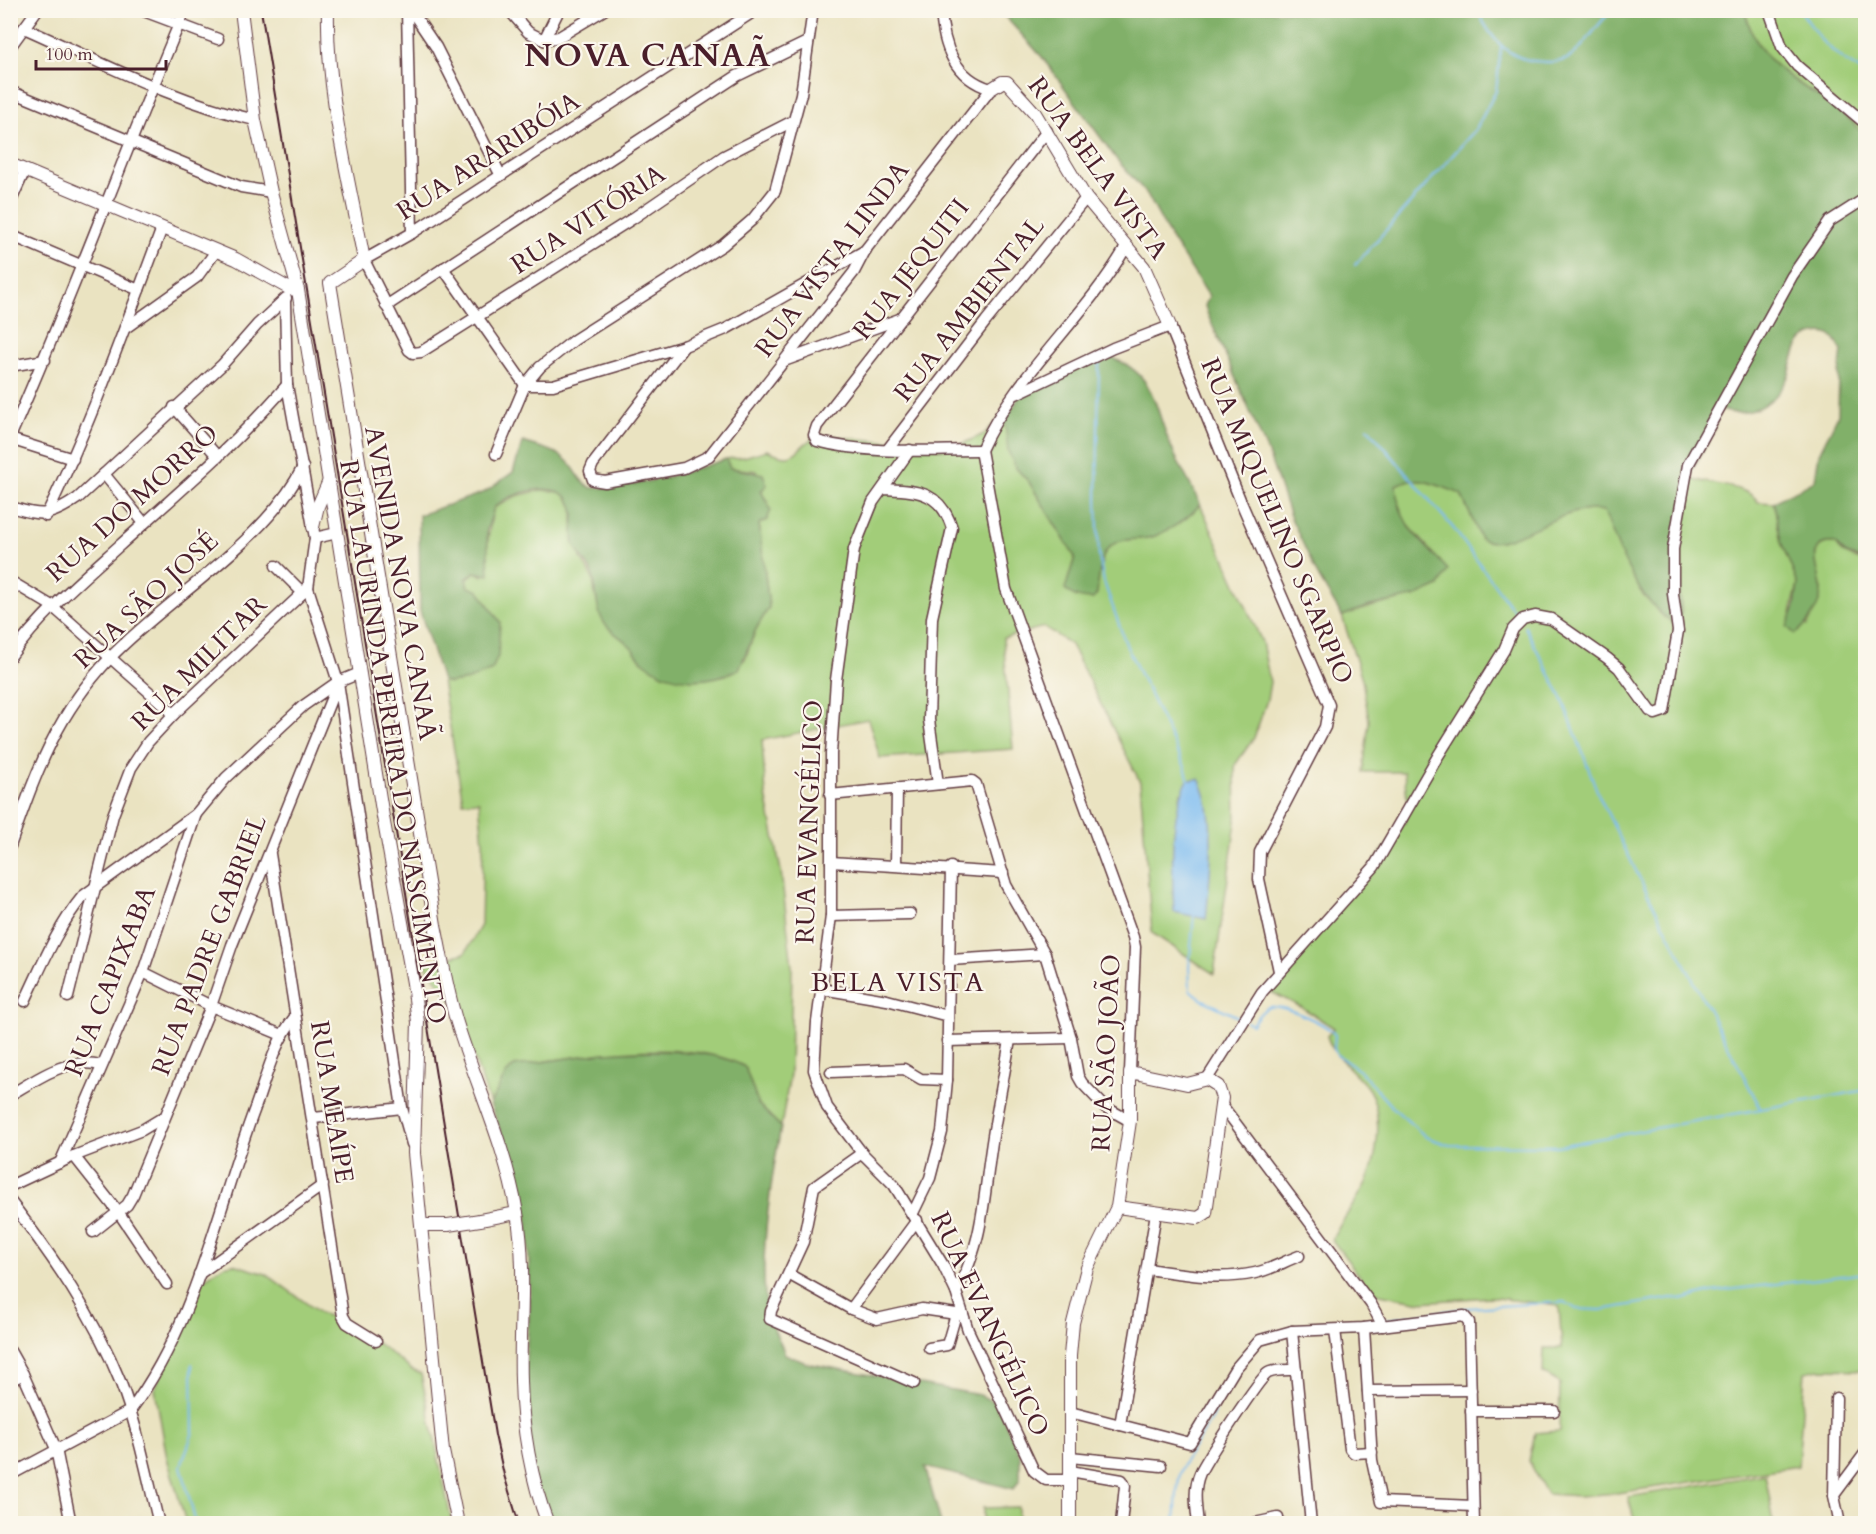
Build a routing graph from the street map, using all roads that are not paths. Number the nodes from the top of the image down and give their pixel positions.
1 (37, 10) edge
2 (141, 10) edge
3 (185, 10) edge
4 (241, 10) edge
5 (328, 10) edge
6 (409, 10) edge
7 (509, 10) edge
8 (559, 10) edge
9 (604, 10) edge
10 (756, 10) edge
11 (813, 10) edge
12 (941, 10) edge
13 (1769, 10) edge
14 (179, 25) junction
15 (24, 28) junction
16 (218, 39) dead end
17 (544, 40) junction
18 (807, 42) junction
19 (10, 47) edge
20 (152, 85) junction
21 (991, 90) junction
22 (10, 91) edge
23 (255, 120) junction
24 (793, 121) junction
25 (1866, 124) edge
26 (1047, 131) junction
27 (130, 143) junction
28 (10, 164) edge
29 (25, 170) junction
30 (500, 174) junction
31 (271, 192) junction
32 (1086, 198) junction
33 (1866, 198) edge
34 (10, 203) edge
35 (106, 204) junction
36 (162, 228) junction
37 (412, 233) junction
38 (10, 235) edge
39 (1126, 247) junction
40 (866, 249) junction
41 (216, 251) junction
42 (364, 260) junction
43 (82, 266) junction
44 (443, 268) junction
45 (139, 290) junction
46 (291, 293) junction
47 (386, 306) junction
48 (478, 317) junction
49 (903, 318) junction
50 (1170, 326) junction
51 (127, 327) junction
52 (684, 346) junction
53 (45, 360) junction
54 (784, 361) junction
55 (10, 366) edge
56 (287, 385) junction
57 (525, 385) junction
58 (1016, 394) junction
59 (174, 407) junction
60 (10, 438) edge
61 (888, 449) junction
62 (910, 450) junction
63 (981, 450) junction
64 (496, 454) dead end
65 (218, 457) junction
66 (73, 459) junction
67 (303, 467) junction
68 (104, 474) junction
69 (328, 483) junction
70 (883, 489) junction
71 (10, 507) edge
72 (46, 516) junction
73 (144, 523) junction
74 (314, 532) junction
75 (337, 533) junction
76 (276, 566) dead end
77 (10, 581) edge
78 (306, 590) junction
79 (52, 606) junction
80 (10, 657) edge
81 (111, 657) junction
82 (360, 673) junction
83 (338, 682) junction
84 (174, 714) junction
85 (938, 784) junction
86 (897, 788) junction
87 (830, 795) junction
88 (196, 814) junction
89 (10, 846) edge
90 (270, 854) junction
91 (831, 862) junction
92 (896, 865) junction
93 (951, 867) junction
94 (1003, 873) junction
95 (96, 886) junction
96 (910, 914) dead end
97 (831, 916) junction
98 (1046, 954) junction
99 (950, 960) junction
100 (1279, 970) junction
101 (143, 972) junction
102 (822, 989) junction
103 (68, 997) dead end
104 (25, 1001) dead end
105 (211, 1006) junction
106 (948, 1016) junction
107 (296, 1017) junction
108 (282, 1035) junction
109 (1071, 1038) junction
110 (1011, 1040) junction
111 (947, 1041) junction
112 (101, 1065) junction
113 (831, 1072) dead end
114 (1130, 1072) junction
115 (1208, 1079) junction
116 (947, 1080) junction
117 (10, 1095) edge
118 (1221, 1104) junction
119 (402, 1108) junction
120 (162, 1118) junction
121 (314, 1118) junction
122 (1130, 1121) junction
123 (414, 1153) junction
124 (862, 1153) junction
125 (74, 1156) junction
126 (60, 1162) junction
127 (323, 1185) junction
128 (10, 1186) edge
129 (10, 1201) edge
130 (1118, 1207) junction
131 (119, 1213) junction
132 (517, 1213) junction
133 (1156, 1213) junction
134 (915, 1216) junction
135 (423, 1225) junction
136 (93, 1232) dead end
137 (1299, 1256) dead end
138 (1147, 1269) junction
139 (199, 1274) junction
140 (790, 1275) junction
141 (167, 1284) dead end
142 (956, 1292) junction
143 (851, 1309) junction
144 (959, 1315) junction
145 (1383, 1326) junction
146 (1364, 1328) junction
147 (1335, 1330) junction
148 (1292, 1331) junction
149 (376, 1341) dead end
150 (929, 1348) dead end
151 (10, 1351) edge
152 (1296, 1370) junction
153 (23, 1374) junction
154 (10, 1381) edge
155 (914, 1383) dead end
156 (1471, 1390) junction
157 (1368, 1391) junction
158 (1836, 1398) dead end
159 (1471, 1411) junction
160 (130, 1412) junction
161 (1070, 1412) junction
162 (1554, 1412) dead end
163 (1120, 1425) junction
164 (56, 1449) junction
165 (1371, 1452) junction
166 (1071, 1457) junction
167 (1864, 1459) edge
168 (1161, 1466) dead end
169 (10, 1474) edge
170 (1070, 1476) junction
171 (1834, 1496) junction
172 (1473, 1506) junction
173 (1278, 1518) dead end
174 (71, 1524) edge
175 (159, 1524) edge
176 (458, 1524) edge
177 (548, 1524) edge
178 (1070, 1524) edge
179 (1121, 1524) edge
180 (1198, 1524) edge
181 (1250, 1524) edge
182 (1311, 1524) edge
183 (1473, 1524) edge
184 (1840, 1524) edge

1 - 15 street
2 - 14 street
3 - 14 street
4 - 23 street, RUA LAURINDA PEREIRA DO NASCIMENTO
5 - 42 street
6 - 30 street
6 - 37 street
7 - 17 street
8 - 17 street
9 - 17 street
10 - 30 street, RUA ARARIBÓIA
11 - 18 street
12 - 21 street, RUA BELA VISTA
13 - 25 street
14 - 16 street
14 - 20 street
15 - 19 street
15 - 20 street
18 - 24 street
18 - 44 street
20 - 23 street
20 - 27 street
21 - 26 street, RUA BELA VISTA
21 - 40 street, RUA VISTA LINDA
22 - 27 street
23 - 31 street, RUA LAURINDA PEREIRA DO NASCIMENTO
24 - 48 street, RUA VITÓRIA
24 - 57 street
26 - 32 street, RUA BELA VISTA
26 - 49 street, RUA JEQUITI
27 - 31 street
27 - 35 street
28 - 29 street
29 - 34 street
29 - 35 street
30 - 37 street, RUA ARARIBÓIA
31 - 46 street, RUA LAURINDA PEREIRA DO NASCIMENTO
32 - 39 street, RUA BELA VISTA
32 - 61 street, RUA AMBIENTAL
33 - 100 street
35 - 36 street
35 - 43 street
36 - 41 street
36 - 45 street
37 - 42 street, RUA ARARIBÓIA
38 - 43 street
39 - 50 street, RUA BELA VISTA
39 - 58 street
40 - 52 street
40 - 54 street, RUA VISTA LINDA
41 - 46 street
41 - 51 street
42 - 47 street
42 - 132 street, AVENIDA NOVA CANAÃ
43 - 45 street
43 - 53 street
44 - 47 street
44 - 48 street
45 - 51 street
46 - 56 street
46 - 59 street
46 - 69 street, RUA LAURINDA PEREIRA DO NASCIMENTO
47 - 48 street, RUA VITÓRIA
48 - 57 street
49 - 54 street
49 - 61 street, RUA JEQUITI
50 - 58 street
50 - 100 street, RUA MIQUELINO SGARPIO
51 - 66 street
52 - 54 street, RUA VISTA LINDA
52 - 57 street
53 - 55 street
53 - 60 street
56 - 65 street, RUA DO MORRO
56 - 67 street
57 - 64 street
58 - 63 street
59 - 65 street
59 - 68 street
60 - 66 street
61 - 62 street
62 - 63 street
62 - 70 street, RUA EVANGÉLICO
63 - 114 street, RUA SÃO JOÃO
65 - 73 street, RUA DO MORRO
66 - 72 street
67 - 74 street
67 - 81 street, RUA SÃO JOSÉ
68 - 72 street
68 - 73 street
69 - 74 street
69 - 75 street, RUA LAURINDA PEREIRA DO NASCIMENTO
70 - 85 street
70 - 87 street, RUA EVANGÉLICO
71 - 72 street
73 - 79 street, RUA DO MORRO
74 - 75 street
74 - 78 street
75 - 82 street, RUA LAURINDA PEREIRA DO NASCIMENTO
76 - 78 street
77 - 79 street
78 - 83 street
78 - 84 street, RUA MILITAR
79 - 80 street, RUA DO MORRO
79 - 81 street
81 - 84 street
81 - 89 street, RUA SÃO JOSÉ
82 - 83 street
82 - 123 street, RUA LAURINDA PEREIRA DO NASCIMENTO
83 - 88 street
83 - 90 street, RUA PADRE GABRIEL
83 - 119 street
84 - 95 street, RUA MILITAR
85 - 86 street
85 - 94 street
86 - 87 street
86 - 92 street
87 - 91 street, RUA EVANGÉLICO
88 - 95 street
88 - 101 street, RUA CAPIXABA
90 - 105 street, RUA PADRE GABRIEL
90 - 107 street, RUA MEAÍPE
91 - 92 street
91 - 97 street, RUA EVANGÉLICO
92 - 93 street
93 - 94 street
93 - 99 street
94 - 98 street
95 - 103 street, RUA MILITAR
95 - 104 street
96 - 97 street
97 - 102 street, RUA EVANGÉLICO
98 - 99 street
98 - 109 street
99 - 106 street
100 - 115 street
101 - 105 street
101 - 112 street, RUA CAPIXABA
102 - 106 street
102 - 124 street, RUA EVANGÉLICO
105 - 108 street
105 - 120 street, RUA PADRE GABRIEL
106 - 111 street
107 - 108 street
107 - 121 street, RUA MEAÍPE
108 - 139 street
109 - 110 street, RUA SÃO JOÃO
109 - 122 street
110 - 111 street, RUA SÃO JOÃO
110 - 142 street
111 - 116 street
112 - 117 street
112 - 126 street, RUA CAPIXABA
113 - 116 street
114 - 115 street
114 - 122 street, RUA SÃO JOÃO
115 - 118 street
116 - 134 street
118 - 133 street
118 - 145 street
119 - 121 street
119 - 123 street
120 - 125 street
120 - 131 street, RUA PADRE GABRIEL
121 - 127 street, RUA MEAÍPE
122 - 130 street, RUA SÃO JOÃO
123 - 135 street, RUA LAURINDA PEREIRA DO NASCIMENTO
124 - 134 street, RUA EVANGÉLICO
124 - 140 street
125 - 126 street
125 - 131 street
126 - 128 street
127 - 139 street
127 - 149 street, RUA MEAÍPE
129 - 160 street
130 - 133 street
130 - 161 street, RUA SÃO JOÃO
131 - 136 street, RUA PADRE GABRIEL
131 - 141 street
132 - 135 street, bridge
132 - 177 street, AVENIDA NOVA CANAÃ
133 - 138 street
134 - 142 street, RUA EVANGÉLICO
134 - 143 street
135 - 176 street, RUA LAURINDA PEREIRA DO NASCIMENTO
137 - 138 street
138 - 163 street
139 - 160 street
140 - 143 street
140 - 155 street
142 - 144 street, RUA EVANGÉLICO
143 - 144 street
144 - 150 street
144 - 170 street, RUA EVANGÉLICO
145 - 146 street
145 - 156 street
146 - 147 street
146 - 157 street
147 - 148 street
147 - 165 street
148 - 152 street
148 - 163 street
151 - 153 street
152 - 180 street
152 - 182 street
153 - 154 street
153 - 164 street
156 - 157 street
156 - 159 street
157 - 165 street
158 - 171 street
159 - 162 street
159 - 172 street
160 - 164 street
160 - 175 street
161 - 163 street
161 - 166 street, RUA SÃO JOÃO
164 - 169 street
164 - 174 street
165 - 172 street
166 - 168 street
166 - 170 street, RUA SÃO JOÃO
167 - 171 street
170 - 178 street, RUA SÃO JOÃO
170 - 179 street, RUA EVANGÉLICO
171 - 184 street
172 - 183 street
173 - 181 street

